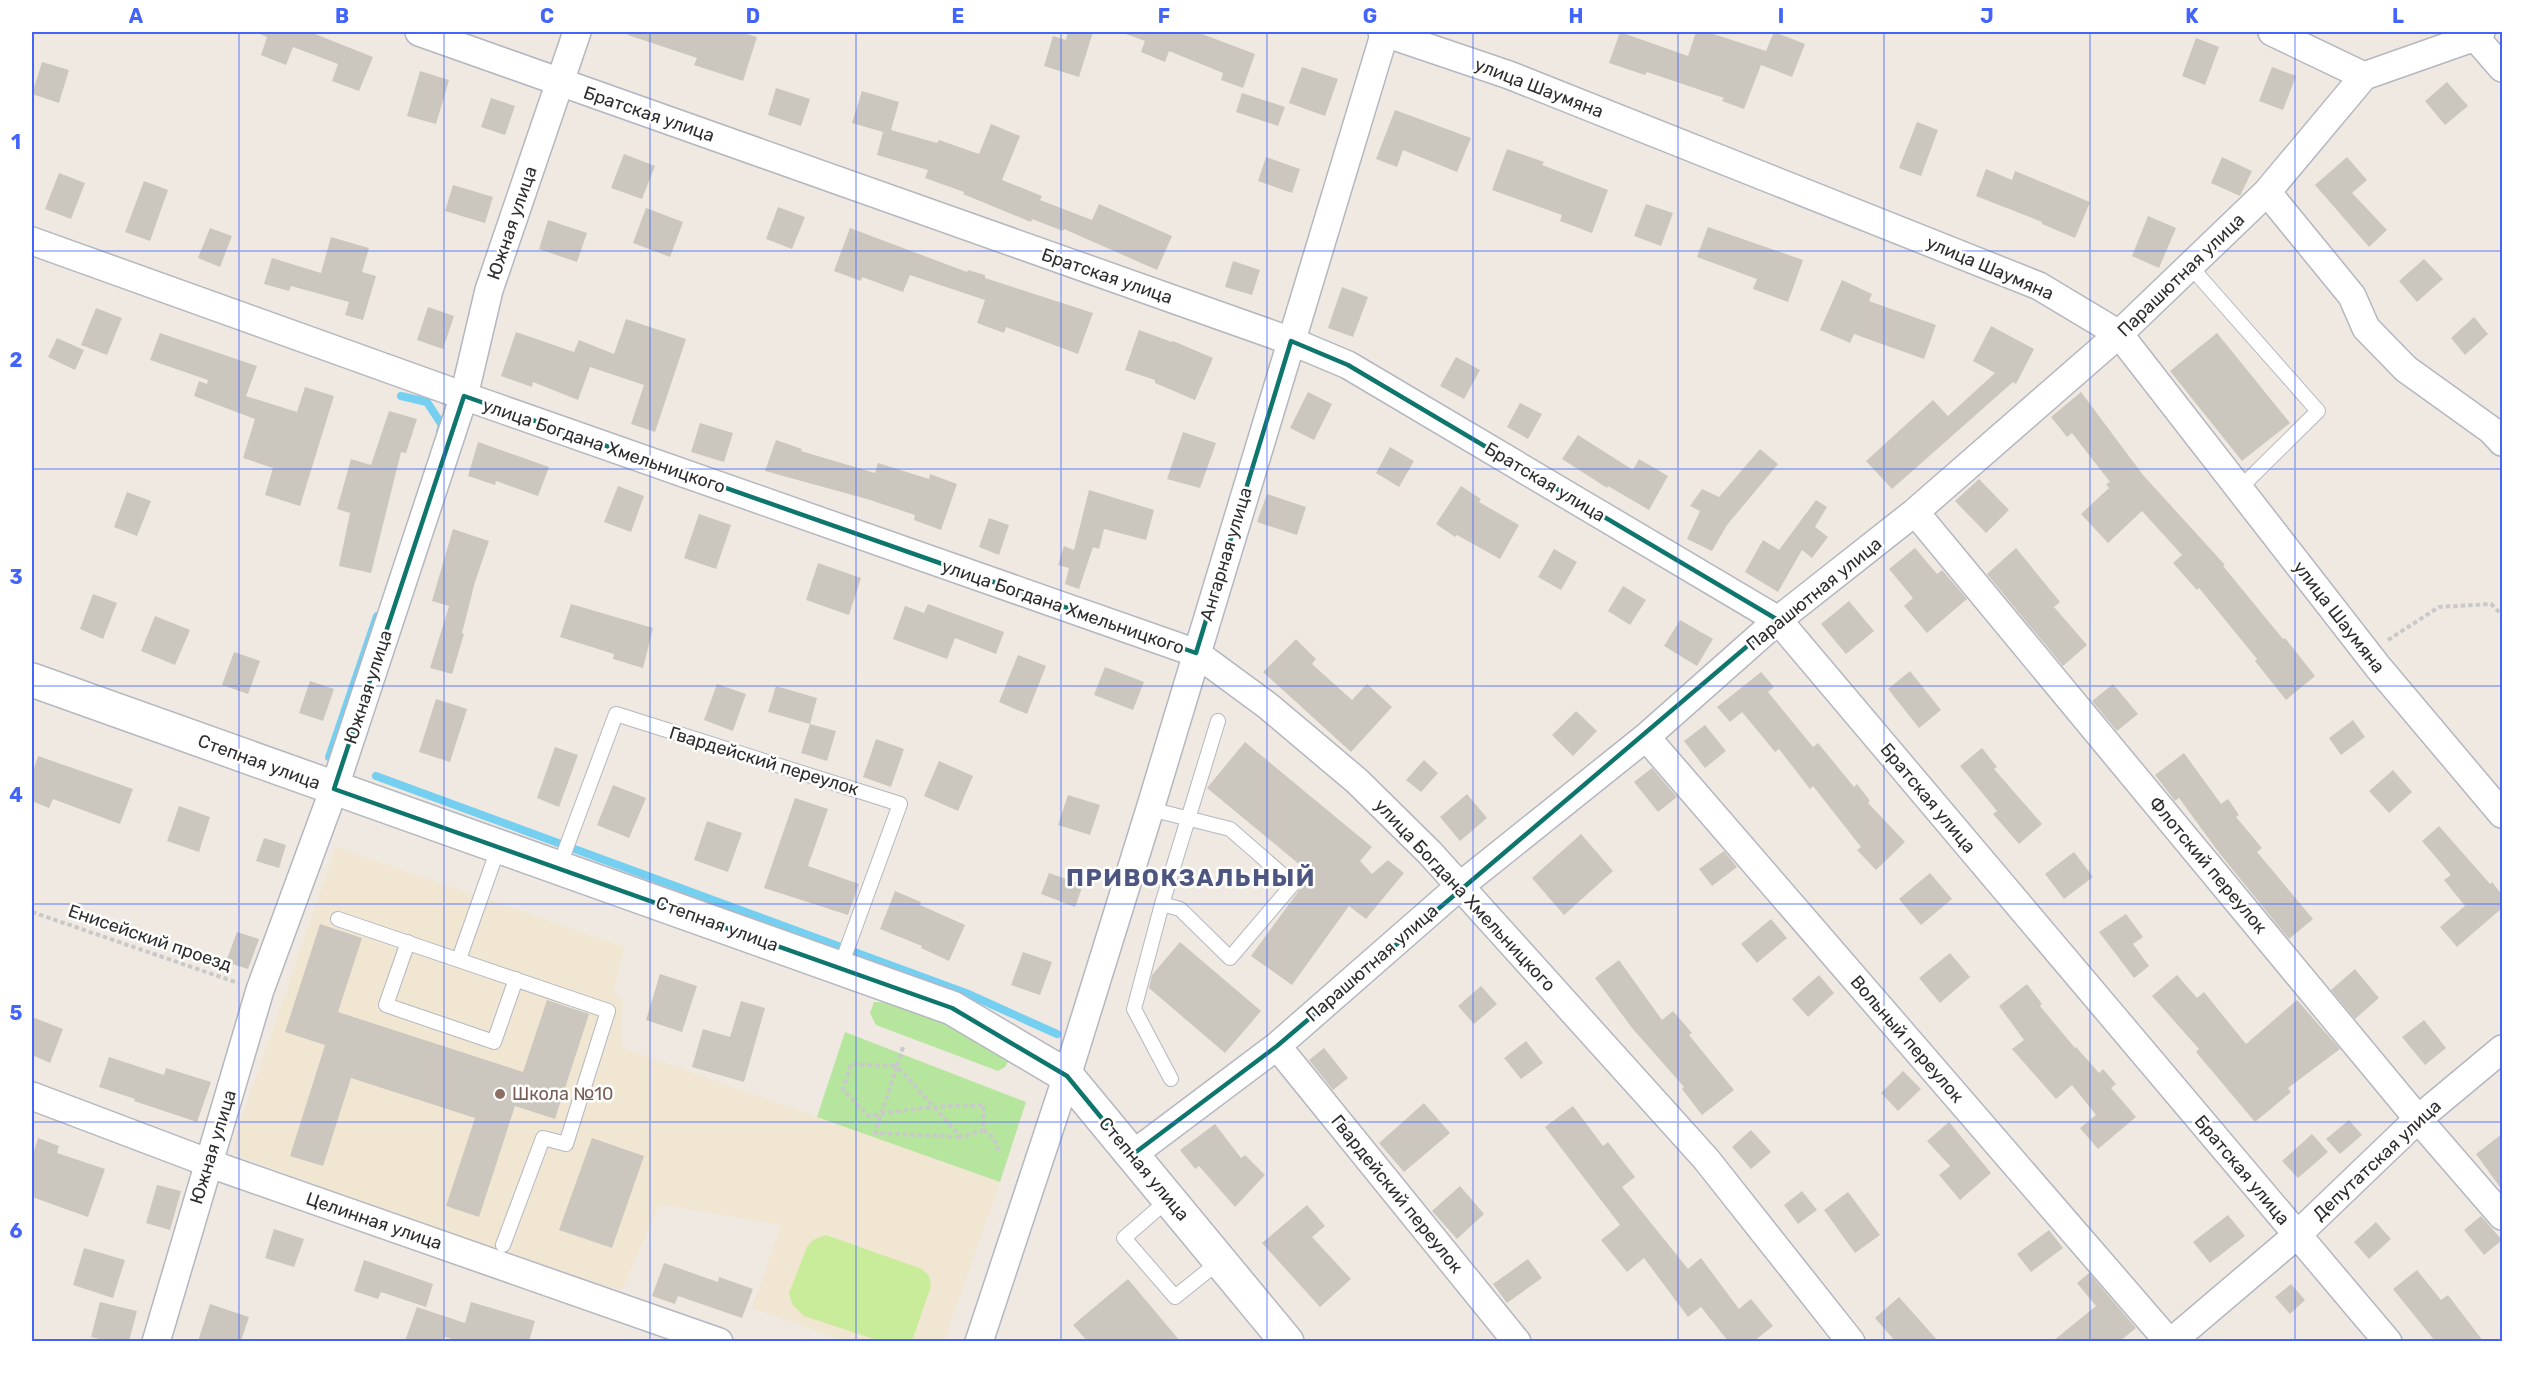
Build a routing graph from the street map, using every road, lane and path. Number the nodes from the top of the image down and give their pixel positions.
1 (419, 32) edge
2 (577, 32) edge
3 (1384, 32) edge
4 (2272, 32) edge
5 (2478, 34) edge
6 (2502, 68) edge
7 (2364, 76) junction
8 (559, 83) junction
9 (2267, 192) junction
10 (32, 241) edge
11 (2190, 266) junction
12 (2119, 334) junction
13 (1291, 341) junction
14 (464, 396) junction
15 (2502, 442) edge
16 (2239, 489) junction
17 (1915, 512) junction
18 (2502, 615) edge
19 (1778, 620) junction
20 (1196, 653) junction
21 (2367, 654) junction
22 (32, 680) edge
23 (1218, 721) dead end
24 (1646, 736) junction
25 (334, 789) junction
26 (1150, 809) junction
27 (2502, 814) edge
28 (1189, 819) junction
29 (499, 846) junction
30 (561, 861) junction
31 (1460, 886) junction
32 (1162, 904) junction
33 (32, 912) edge
34 (339, 919) dead end
35 (408, 942) junction
36 (845, 954) junction
37 (459, 960) junction
38 (516, 979) junction
39 (260, 990) junction
40 (1277, 1046) junction
41 (903, 1047) dead end
42 (2502, 1049) edge
43 (897, 1066) junction
44 (1067, 1076) junction
45 (1171, 1079) dead end
46 (32, 1096) edge
47 (933, 1105) junction
48 (880, 1114) junction
49 (2418, 1119) junction
50 (983, 1130) junction
51 (961, 1137) junction
52 (999, 1152) dead end
53 (1132, 1155) junction
54 (208, 1162) junction
55 (1169, 1199) junction
56 (2502, 1216) edge
57 (2297, 1235) junction
58 (503, 1245) dead end
59 (1220, 1261) junction
60 (156, 1341) edge
61 (719, 1341) edge
62 (979, 1341) edge
63 (1287, 1341) edge
64 (1517, 1341) edge
65 (1851, 1341) edge
66 (2170, 1341) edge
67 (2388, 1341) edge

1 - 8 street, Братская улица
2 - 8 street, Южная улица
3 - 12 street, улица Шаумяна
3 - 13 street, Ангарная улица
4 - 7 street
5 - 6 street
5 - 7 street
7 - 9 street, Парашютная улица
8 - 13 street, Братская улица
8 - 14 street, Южная улица
9 - 11 street, Парашютная улица
9 - 15 street
10 - 14 street, улица Богдана Хмельницкого
11 - 12 street, Парашютная улица
11 - 16 lane
12 - 16 street, улица Шаумяна
12 - 17 street, Парашютная улица
13 - 19 street, Братская улица
13 - 20 street, Ангарная улица
14 - 20 street, улица Богдана Хмельницкого
14 - 25 street, Южная улица
16 - 21 street, улица Шаумяна
17 - 19 street, Парашютная улица
17 - 49 street, Флотский переулок
18 - 21 path
19 - 24 street, Парашютная улица
19 - 57 street, Братская улица
20 - 26 street, Ангарная улица
20 - 31 street, улица Богдана Хмельницкого
21 - 27 street, улица Шаумяна
22 - 25 street, Степная улица
23 - 28 lane
24 - 31 street, Парашютная улица
24 - 66 street, Вольный переулок
25 - 29 street, Степная улица
25 - 39 street, Южная улица
26 - 28 lane
26 - 44 street, Ангарная улица
28 - 32 lane
28 - 32 lane
29 - 30 street, Степная улица
29 - 37 lane
30 - 36 street, Степная улица
30 - 36 lane, Гвардейский переулок
31 - 40 street, Парашютная улица
31 - 65 street, улица Богдана Хмельницкого
32 - 45 lane
33 - 39 path, Енисейский проезд
34 - 35 lane
35 - 37 lane
35 - 38 lane
36 - 44 street, Степная улица
37 - 38 lane
38 - 58 lane
39 - 54 street, Южная улица
40 - 53 street, Парашютная улица
40 - 64 street, Гвардейский переулок
41 - 43 path
42 - 49 street, Депутатская улица
43 - 47 path
43 - 48 path
43 - 48 path
44 - 53 street, Степная улица
44 - 62 street
46 - 54 street, Целинная улица
47 - 48 path
47 - 50 path
47 - 51 path
48 - 51 path
49 - 56 street, Флотский переулок
49 - 57 street, Депутатская улица
50 - 51 path
50 - 52 path
53 - 55 street, Степная улица
54 - 60 street, Южная улица
54 - 61 street, Целинная улица
55 - 59 street, Степная улица
55 - 59 lane
57 - 66 street, Депутатская улица
57 - 67 street, Братская улица
59 - 63 street, Степная улица

